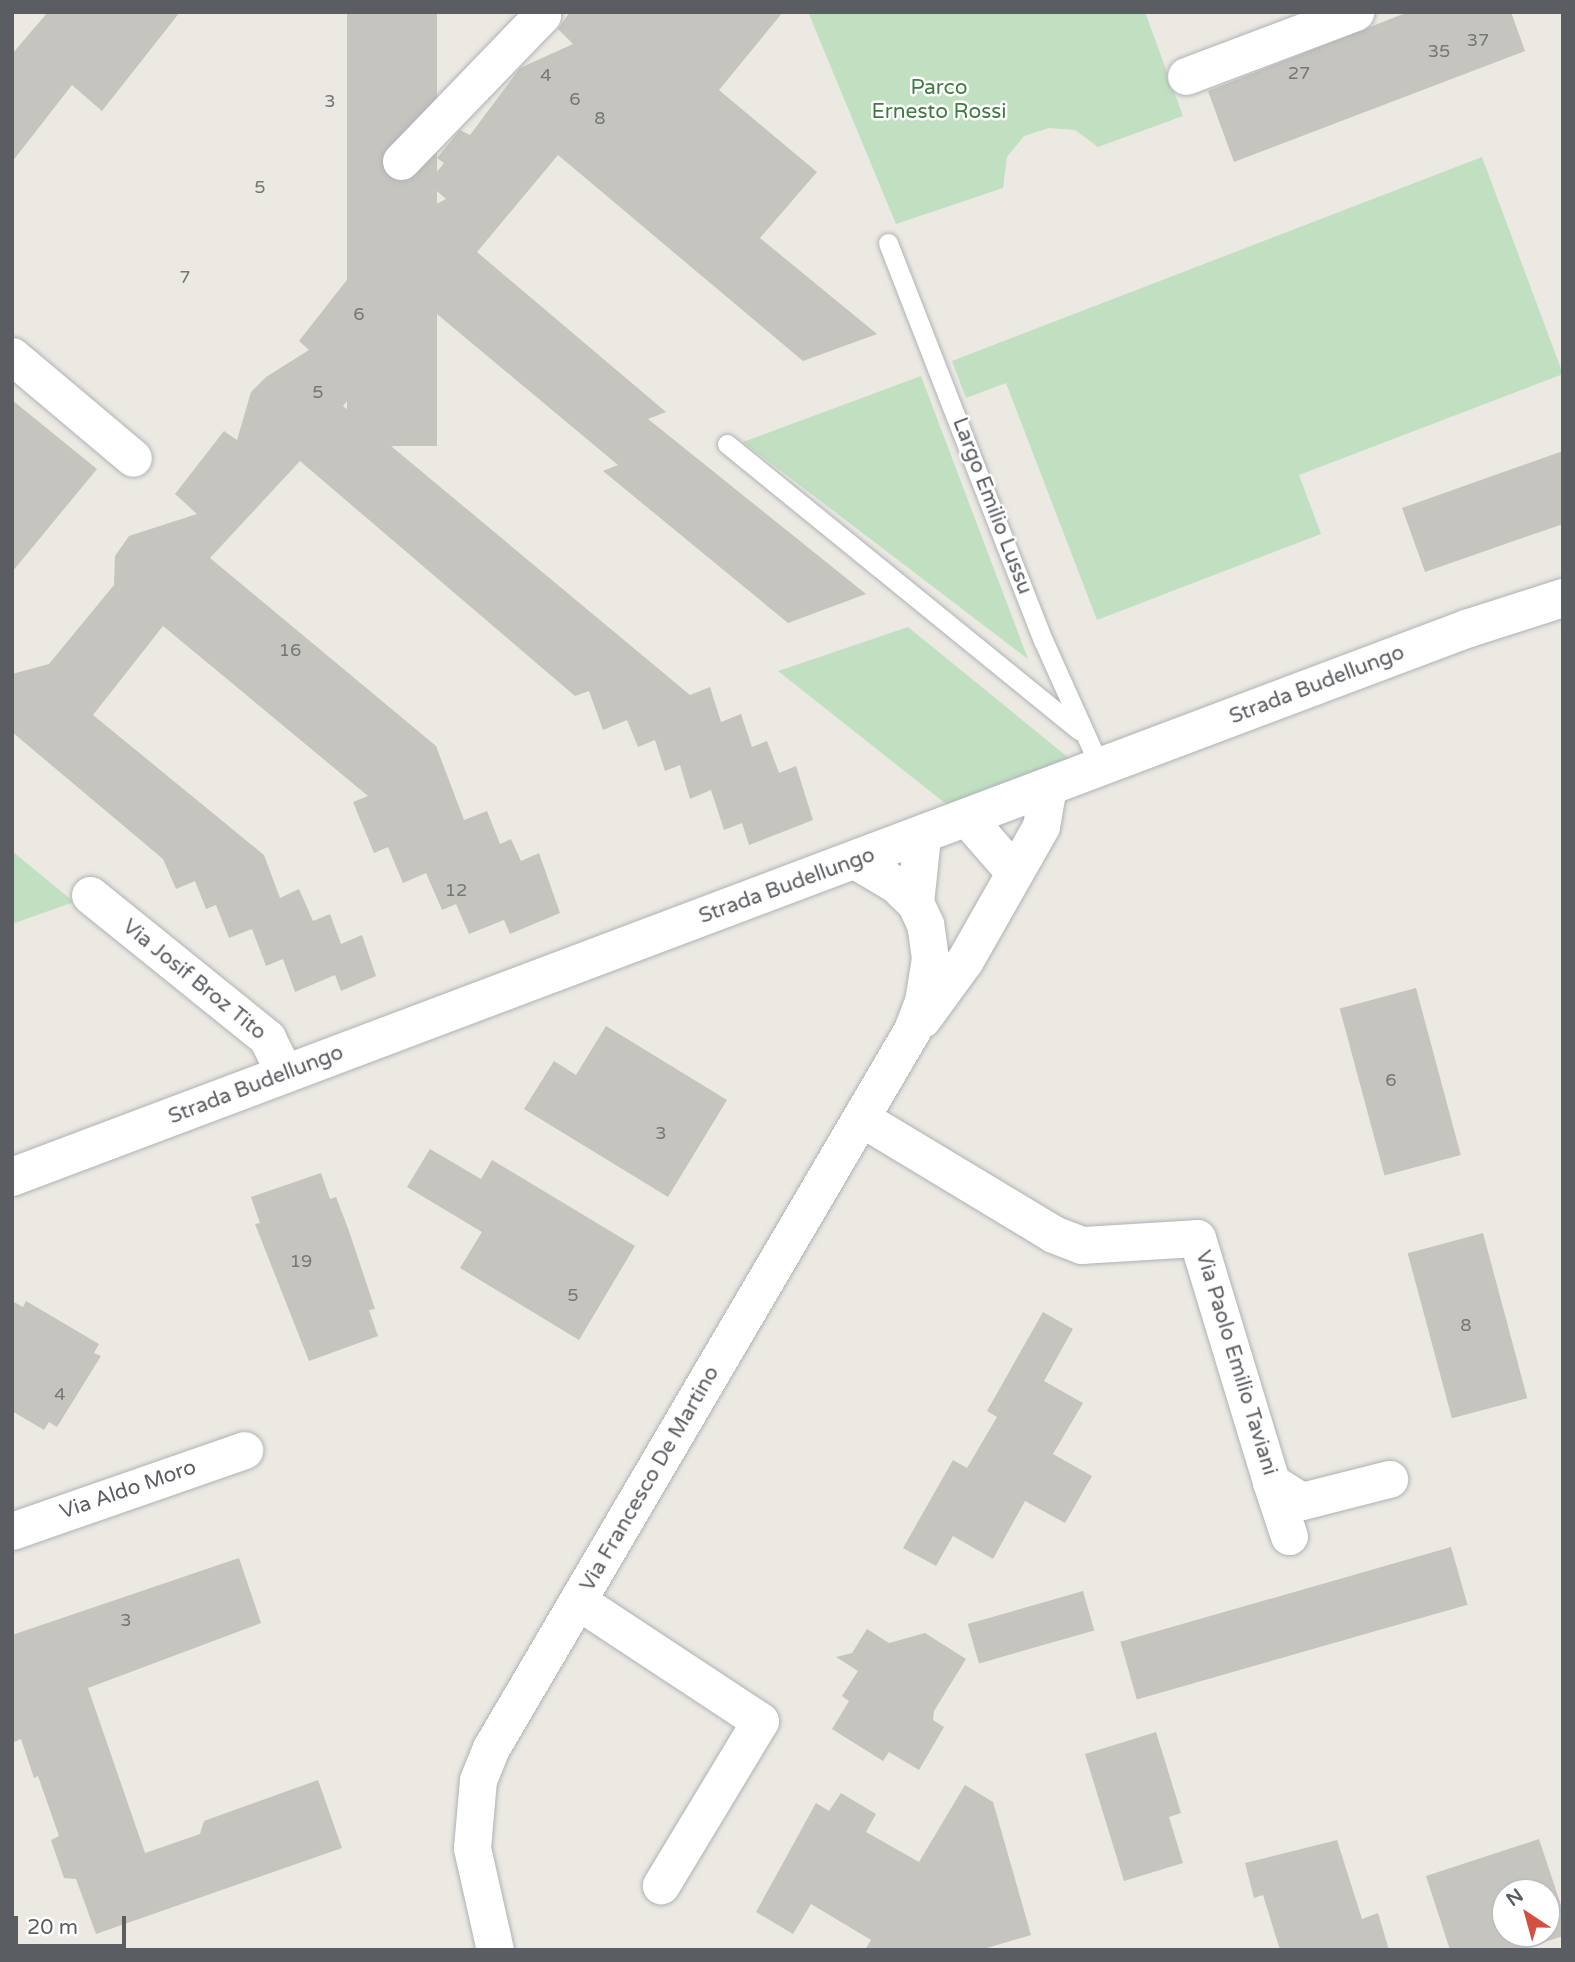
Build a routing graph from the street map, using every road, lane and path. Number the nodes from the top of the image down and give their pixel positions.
1 (1355, 12) edge
2 (541, 13) edge
3 (1186, 76) dead end
4 (401, 161) dead end
5 (888, 243) dead end
6 (12, 356) edge
7 (726, 444) dead end
8 (133, 458) dead end
9 (1563, 598) edge
10 (1082, 733) junction
11 (1100, 767) junction
12 (1048, 788) junction
13 (967, 817) junction
14 (922, 836) junction
15 (855, 860) junction
16 (1013, 871) junction
17 (90, 895) dead end
18 (915, 903) junction
19 (912, 1030) junction
20 (285, 1074) junction
21 (861, 1118) junction
22 (12, 1177) edge
23 (244, 1450) dead end
24 (1389, 1479) dead end
25 (1271, 1482) junction
26 (12, 1531) edge
27 (1289, 1536) dead end
28 (578, 1601) junction
29 (661, 1885) dead end
30 (495, 1950) edge

1 - 3 street
2 - 4 street
5 - 10 lane, Largo Emilio Lussu
6 - 8 street
7 - 10 lane
9 - 11 street, Strada Budellungo
10 - 11 lane, Largo Emilio Lussu
11 - 12 street, Strada Budellungo
12 - 13 street, Strada Budellungo
12 - 16 street, Via Francesco De Martino
13 - 14 street, Strada Budellungo
13 - 16 street
14 - 15 street, Strada Budellungo
14 - 18 street, Via Francesco De Martino
15 - 18 street, Via Francesco De Martino
15 - 20 street, Strada Budellungo
16 - 19 street, Via Francesco De Martino
17 - 20 street, Via Josif Broz Tito
18 - 19 street, Via Francesco De Martino
19 - 21 street, Via Francesco De Martino
20 - 22 street, Strada Budellungo
21 - 25 street, Via Paolo Emilio Taviani
21 - 28 street, Via Francesco De Martino
23 - 26 street, Via Aldo Moro
24 - 25 street, Via Paolo Emilio Taviani
25 - 27 street
28 - 29 street
28 - 30 street, Via Francesco De Martino

